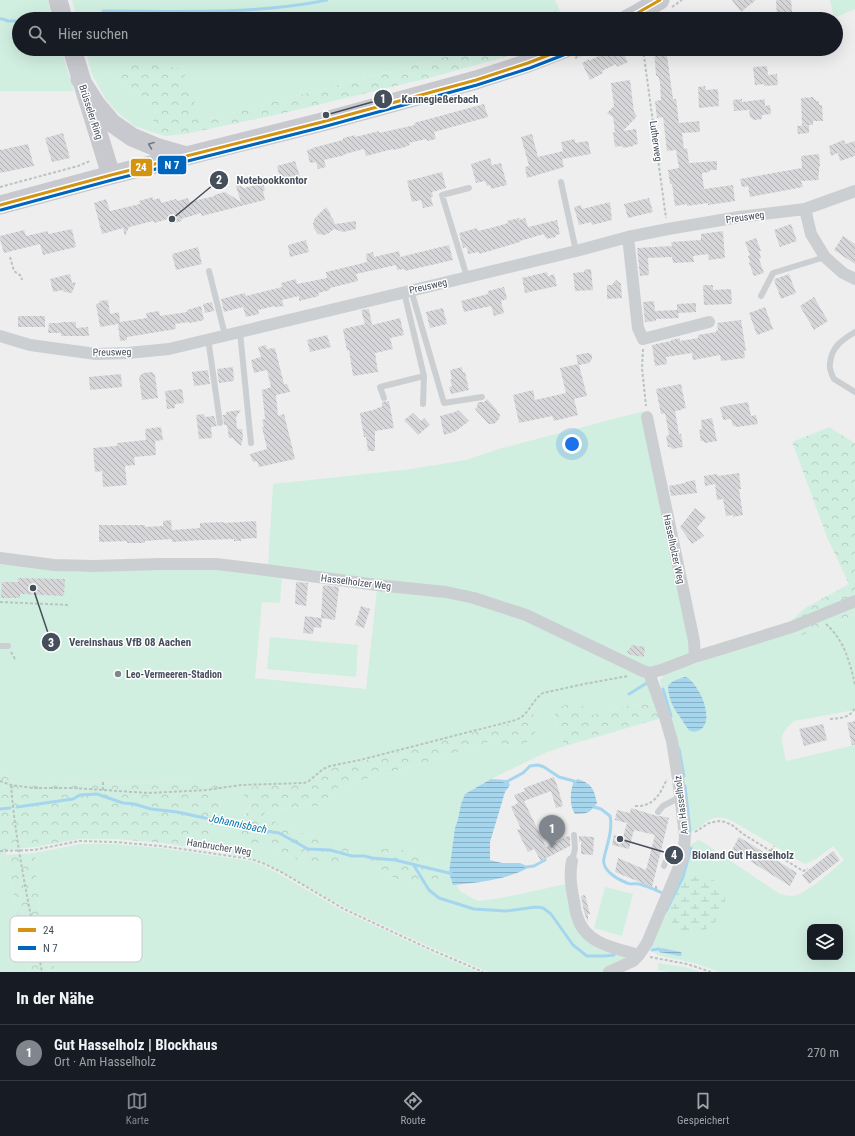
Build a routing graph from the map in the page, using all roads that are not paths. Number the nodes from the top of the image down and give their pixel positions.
1 (58, 0) edge
2 (660, 0) edge
3 (61, 12) edge
4 (640, 12) edge
5 (74, 56) edge
6 (546, 56) edge
7 (80, 79) junction
8 (188, 157) junction
9 (111, 176) junction
10 (560, 182) dead end
11 (469, 188) dead end
12 (855, 191) edge
13 (0, 205) edge
14 (805, 209) junction
15 (628, 237) junction
16 (576, 251) junction
17 (825, 258) junction
18 (210, 271) dead end
19 (467, 277) junction
20 (855, 279) edge
21 (408, 291) junction
22 (761, 296) dead end
23 (709, 322) dead end
24 (240, 332) junction
25 (855, 332) edge
26 (225, 335) junction
27 (0, 336) edge
28 (208, 338) junction
29 (424, 376) junction
30 (855, 392) edge
31 (482, 397) dead end
32 (384, 398) dead end
33 (423, 404) dead end
34 (647, 417) road end
35 (220, 423) dead end
36 (251, 443) dead end
37 (0, 558) edge
38 (855, 602) edge
39 (0, 646) edge
40 (8, 646) dead end
41 (695, 657) junction
42 (646, 672) junction
43 (680, 797) junction
44 (658, 812) dead end
45 (574, 835) dead end
46 (684, 848) junction
47 (572, 861) joint
48 (664, 866) dead end
49 (639, 955) junction
50 (609, 972) edge

1 - 3 main road
2 - 4 main road
5 - 7 main road, Brüsseler Ring
6 - 8 main road
8 -> 7 main road
7 - 9 main road, Brüsseler Ring
8 - 9 main road
9 - 13 main road
10 - 16 lane
11 - 19 lane
12 - 14 street, Preusweg
14 - 15 street, Preusweg
14 - 17 street
15 - 16 street, Preusweg
15 - 23 street
16 - 19 street, Preusweg
17 - 20 street
17 - 22 lane
18 - 26 lane
19 - 21 street, Preusweg
21 - 24 street, Preusweg
21 - 29 lane
21 - 31 lane
24 - 26 street, Preusweg
24 - 36 lane
25 - 30 lane
26 - 28 street, Preusweg
27 - 28 street, Preusweg
28 - 35 lane
29 - 32 lane
29 - 33 lane
34 - 41 street, Hasselholzer Weg
37 - 42 street, Hasselholzer Weg
38 - 41 street
39 - 40 lane
41 - 42 street
42 - 43 street, Am Hasselholz
43 - 44 lane
43 - 46 street, Am Hasselholz
45 - 47 lane
46 - 48 lane
46 - 49 street, Am Hasselholz
47 - 49 street
49 - 50 street, Am Hasselholz

